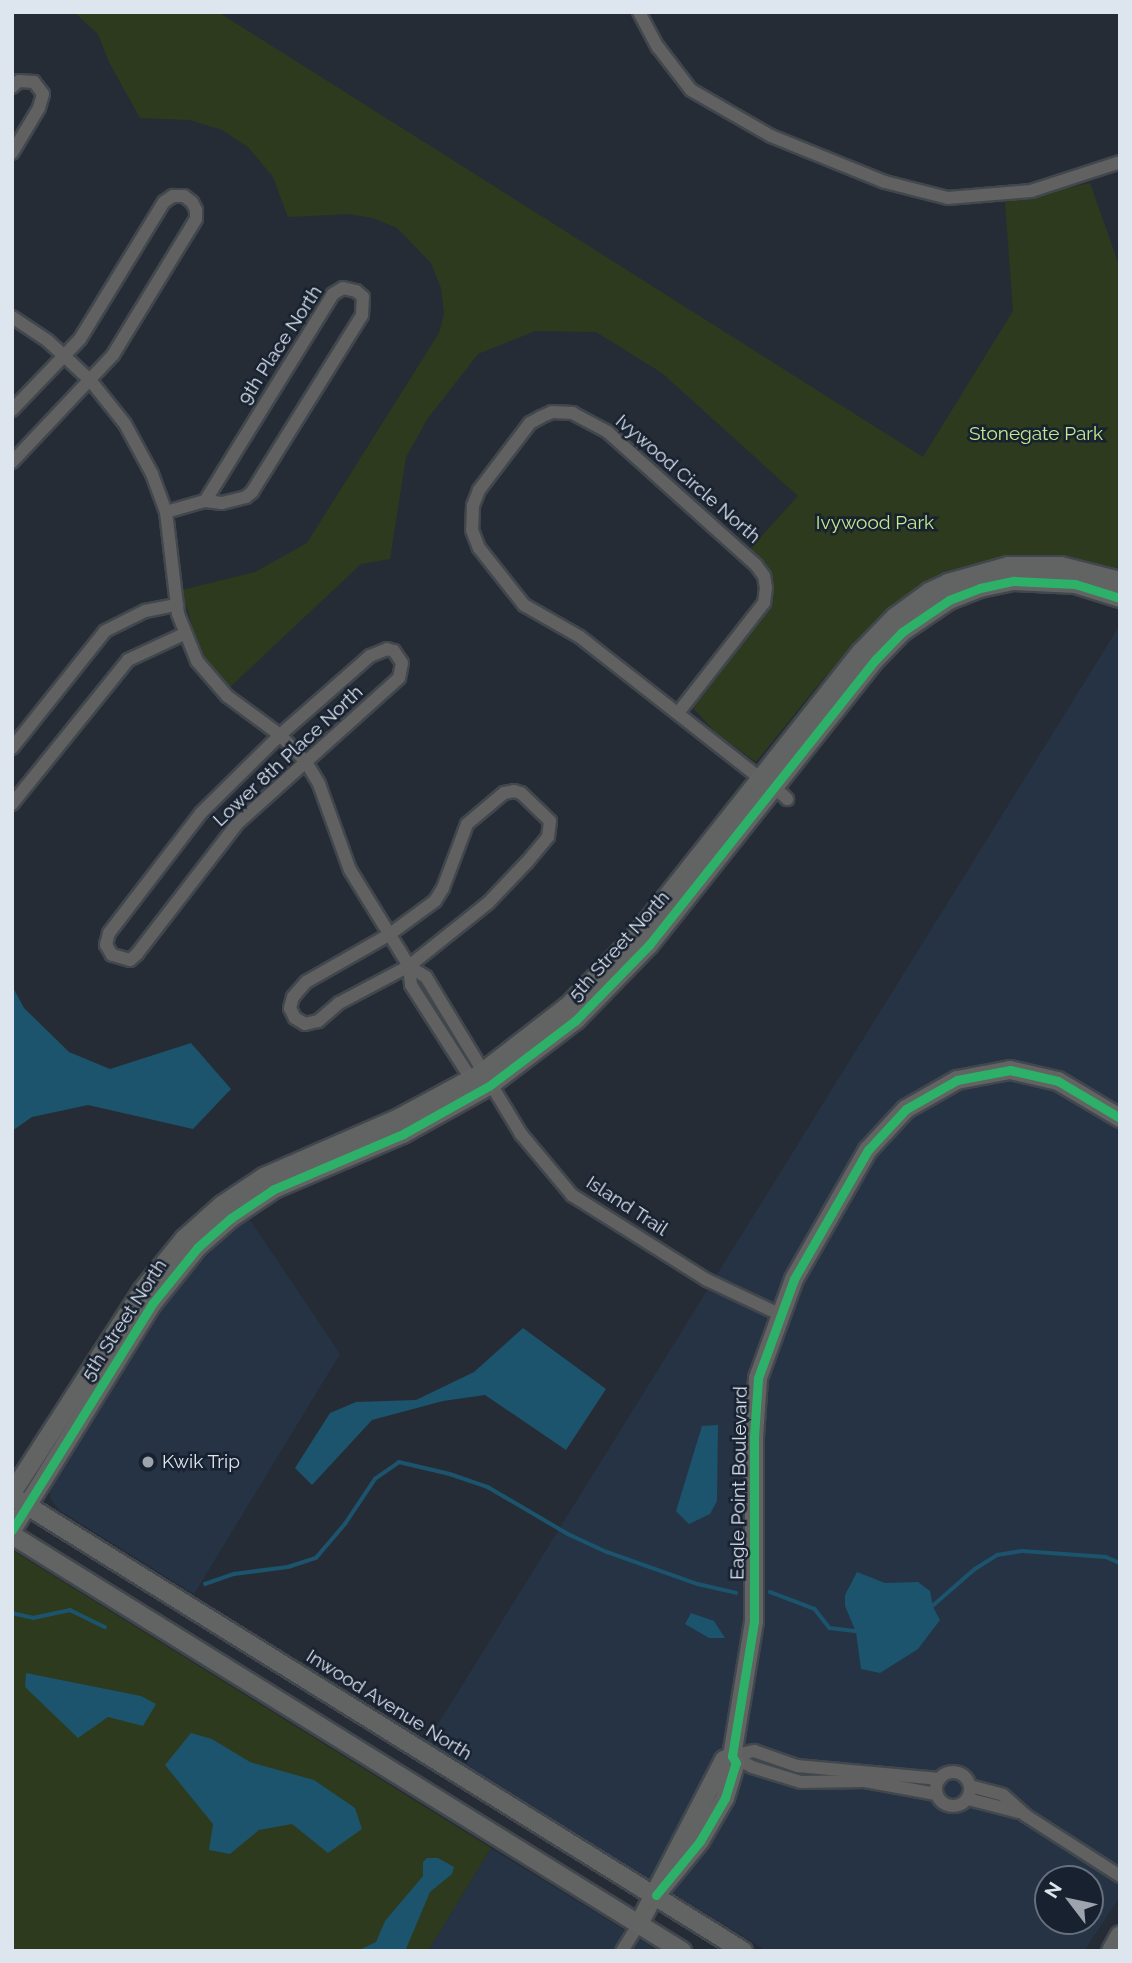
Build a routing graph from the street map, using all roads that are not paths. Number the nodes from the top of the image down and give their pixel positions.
1 (639, 12) edge
2 (12, 86) edge
3 (12, 153) edge
4 (1116, 165) edge
5 (12, 317) edge
6 (64, 356) junction
7 (90, 380) junction
8 (12, 410) edge
9 (12, 462) edge
10 (205, 501) junction
11 (166, 512) junction
12 (1120, 581) edge
13 (1120, 598) edge
14 (177, 605) junction
15 (184, 634) junction
16 (678, 713) junction
17 (280, 735) junction
18 (12, 748) edge
19 (306, 762) junction
20 (774, 789) junction
21 (12, 804) edge
22 (390, 934) junction
23 (409, 966) junction
24 (482, 1078) junction
25 (1120, 1118) edge
26 (781, 1315) junction
27 (17, 1498) edge
28 (12, 1533) edge
29 (732, 1756) junction
30 (939, 1779) junction
31 (969, 1792) junction
32 (936, 1794) junction
33 (1120, 1876) edge
34 (656, 1895) junction
35 (639, 1924) junction
36 (622, 1951) edge
37 (682, 1951) edge
38 (743, 1951) edge

1 - 4 street
2 - 3 street
5 - 6 street, Island Trail
6 - 7 street, Island Trail
6 - 7 street
6 - 8 street
7 - 9 street
7 - 11 street, Island Trail
10 - 10 street, 9th Place North
10 - 11 street, 9th Place North
11 - 14 street, Island Trail
12 - 20 street, 5th Street North
13 - 20 street, 5th Street North
14 - 15 street, Island Trail
14 - 18 street
15 - 17 street, Island Trail
15 - 21 street
16 - 16 street, Ivywood Circle North
16 - 20 street, Ivywood Circle North
17 - 19 street, Island Trail
17 - 19 street, Lower 8th Place North
17 - 19 street, Lower 8th Place North
19 - 22 street, Island Trail
20 - 24 street, 5th Street North
22 - 23 street, Island Trail
22 - 23 street
22 - 23 street
23 - 24 street, Island Trail
24 - 26 street, Island Trail
24 - 27 street, 5th Street North
25 - 26 street, Eagle Point Boulevard
26 - 29 street, Eagle Point Boulevard
27 - 28 street, 5th Street North
27 - 34 street, Inwood Avenue North
28 - 35 street
29 - 30 street
29 - 32 street
29 - 34 street, Eagle Point Boulevard
30 - 31 street
30 - 32 street
31 - 32 street
31 - 33 street
34 - 35 street, Eagle Point Boulevard
34 - 38 street, Inwood Avenue North
35 - 36 street
35 - 37 street

